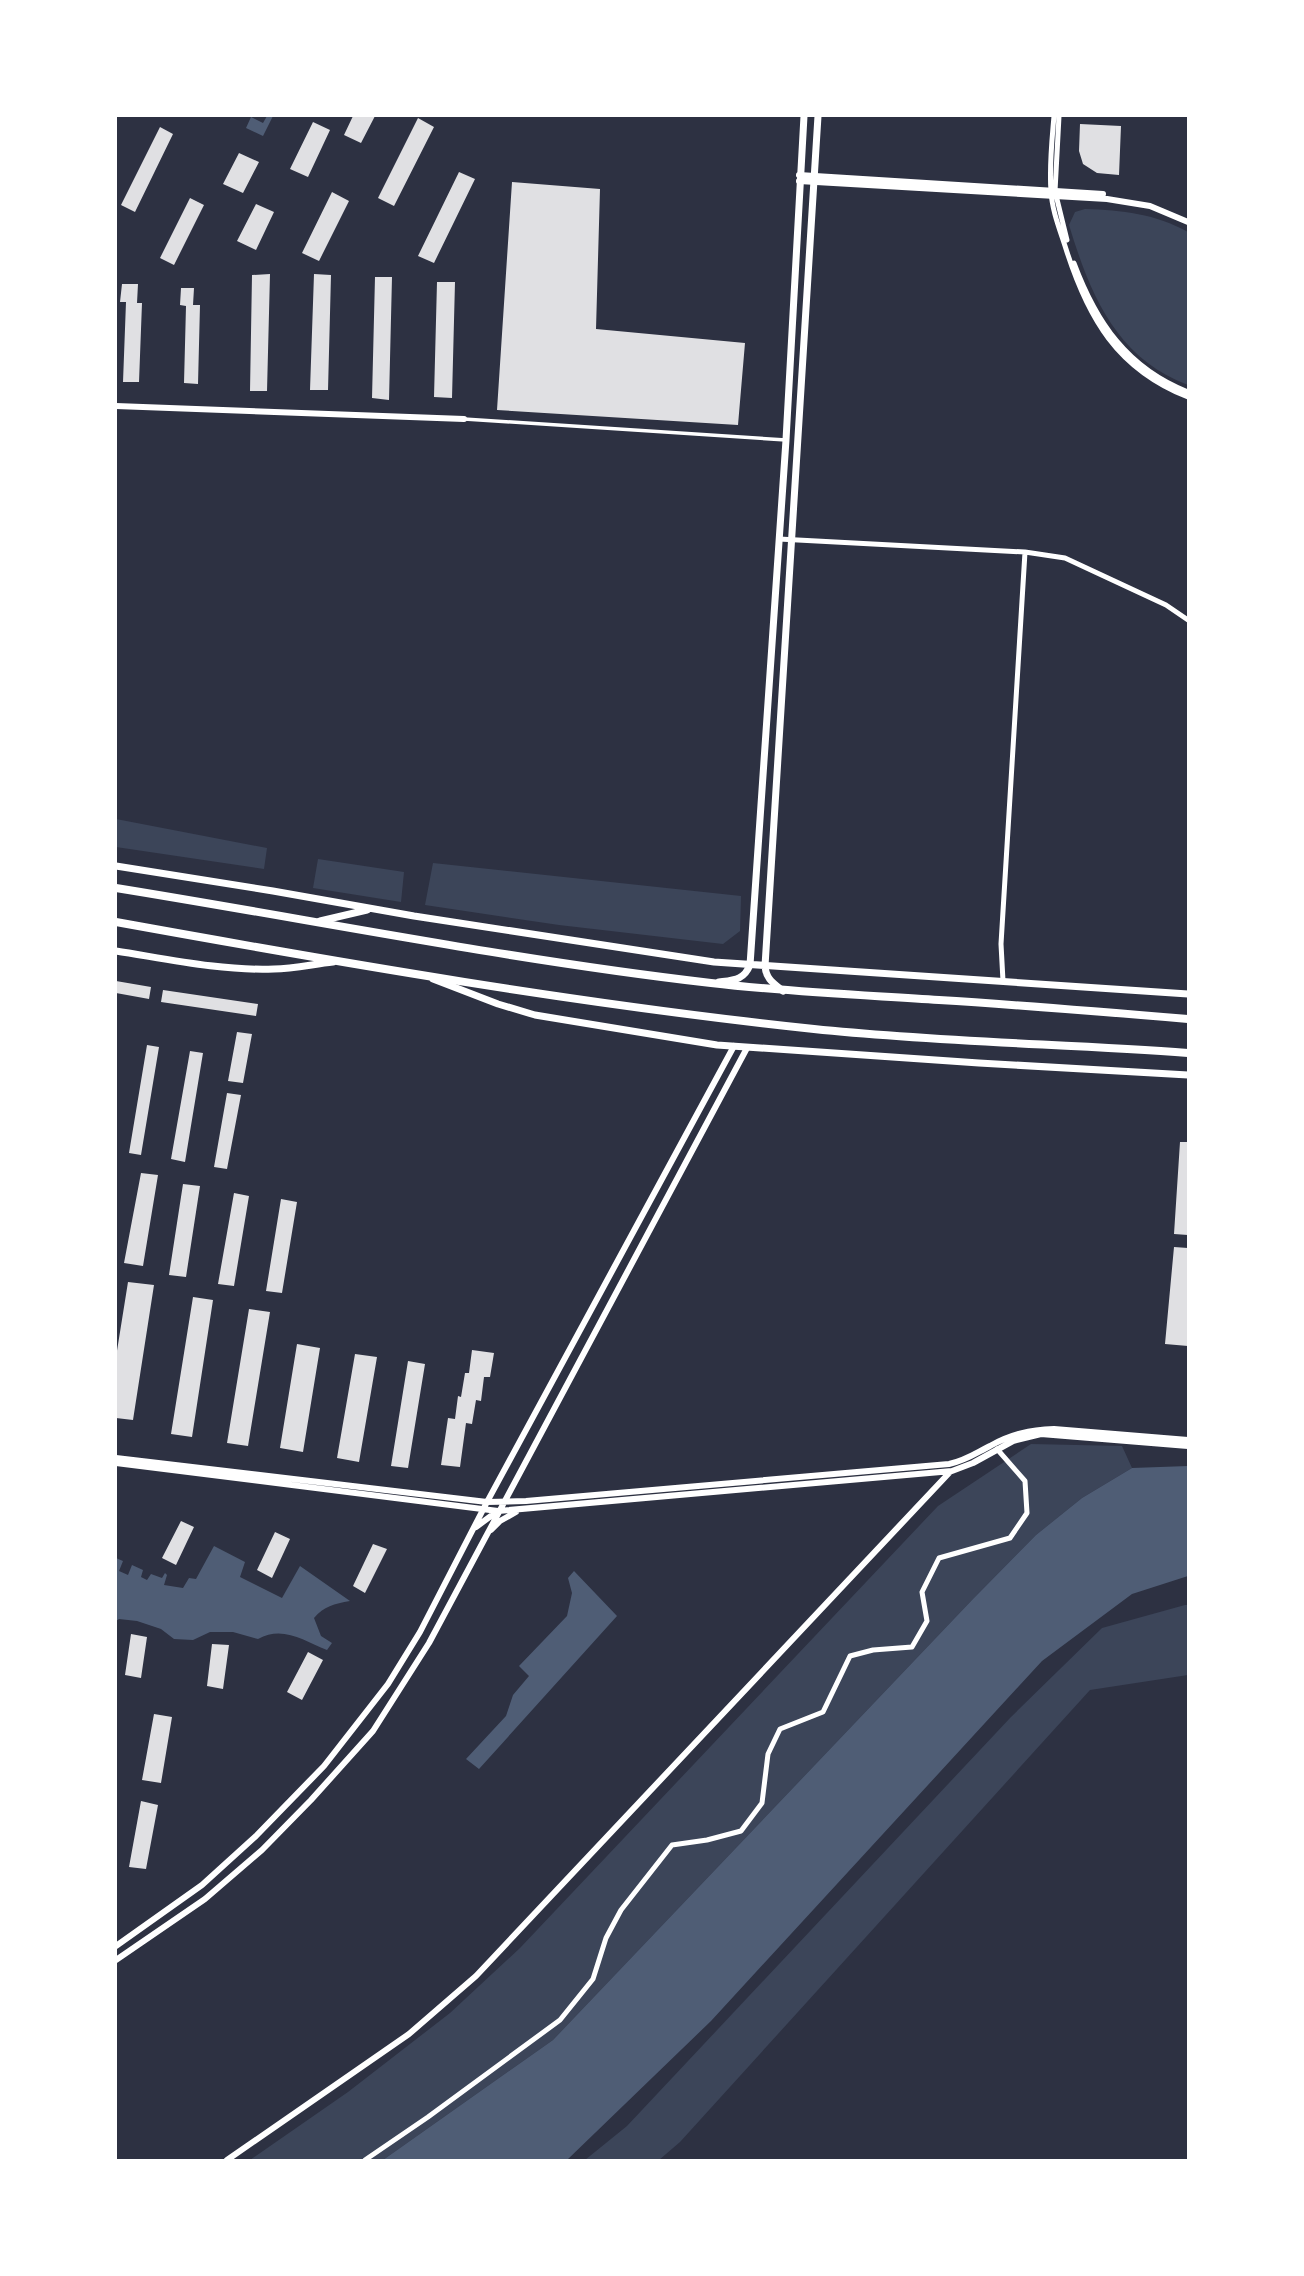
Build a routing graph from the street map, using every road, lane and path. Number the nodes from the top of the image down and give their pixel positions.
1 (804, 116) edge
2 (818, 116) edge
3 (1054, 116) edge
4 (1059, 116) edge
5 (799, 178) junction
6 (814, 179) junction
7 (1053, 193) junction
8 (1188, 220) edge
9 (1188, 394) edge
10 (116, 406) edge
11 (464, 419) joint
12 (786, 440) junction
13 (779, 539) junction
14 (792, 540) junction
15 (1025, 552) junction
16 (1188, 620) edge
17 (116, 866) edge
18 (116, 888) edge
19 (371, 909) junction
20 (320, 921) junction
21 (116, 922) edge
22 (116, 951) edge
23 (334, 961) junction
24 (750, 965) junction
25 (765, 966) junction
26 (419, 975) junction
27 (1003, 981) junction
28 (711, 983) junction
29 (783, 990) junction
30 (1188, 994) edge
31 (1188, 1019) edge
32 (734, 1046) junction
33 (747, 1048) junction
34 (1188, 1053) edge
35 (1188, 1075) edge
36 (1188, 1440) edge
37 (1188, 1446) edge
38 (997, 1449) junction
39 (116, 1461) edge
40 (959, 1462) junction
41 (951, 1471) junction
42 (487, 1502) junction
43 (503, 1502) junction
44 (525, 1505) junction
45 (482, 1511) junction
46 (498, 1511) junction
47 (472, 1531) junction
48 (484, 1538) junction
49 (116, 1946) edge
50 (116, 1960) edge
51 (227, 2161) edge
52 (365, 2161) edge

1 - 5 main road
2 - 6 main road
3 - 7 street
4 - 7 street
5 - 6 street
5 - 12 main road
6 - 7 street
6 - 14 main road
7 - 8 street
7 - 9 street
10 - 11 street
11 - 12 street
12 - 13 main road
13 - 14 street
13 - 24 main road
14 - 15 street
14 - 25 main road
15 - 16 street
15 - 27 street
17 - 19 main road
18 - 20 highway
19 - 20 main road
19 - 24 main road
20 - 28 highway
21 - 23 highway
22 - 23 main road
23 - 26 highway
24 - 25 main road
24 - 28 main road
25 - 27 main road
25 - 29 main road
26 - 32 main road
26 - 34 highway
27 - 30 main road
28 - 29 highway
29 - 31 highway
32 - 33 main road
32 - 42 street
33 - 35 main road
33 - 43 street
36 - 40 street
37 - 38 street
38 - 41 street
38 - 52 street
39 - 42 street
39 - 45 street
40 - 41 street
40 - 44 street
41 - 44 street
41 - 51 street
42 - 43 street
42 - 45 street
43 - 44 street
43 - 46 street
44 - 46 street
44 - 48 street
45 - 46 street
45 - 47 street
46 - 47 street
46 - 48 street
47 - 49 street
48 - 50 street

